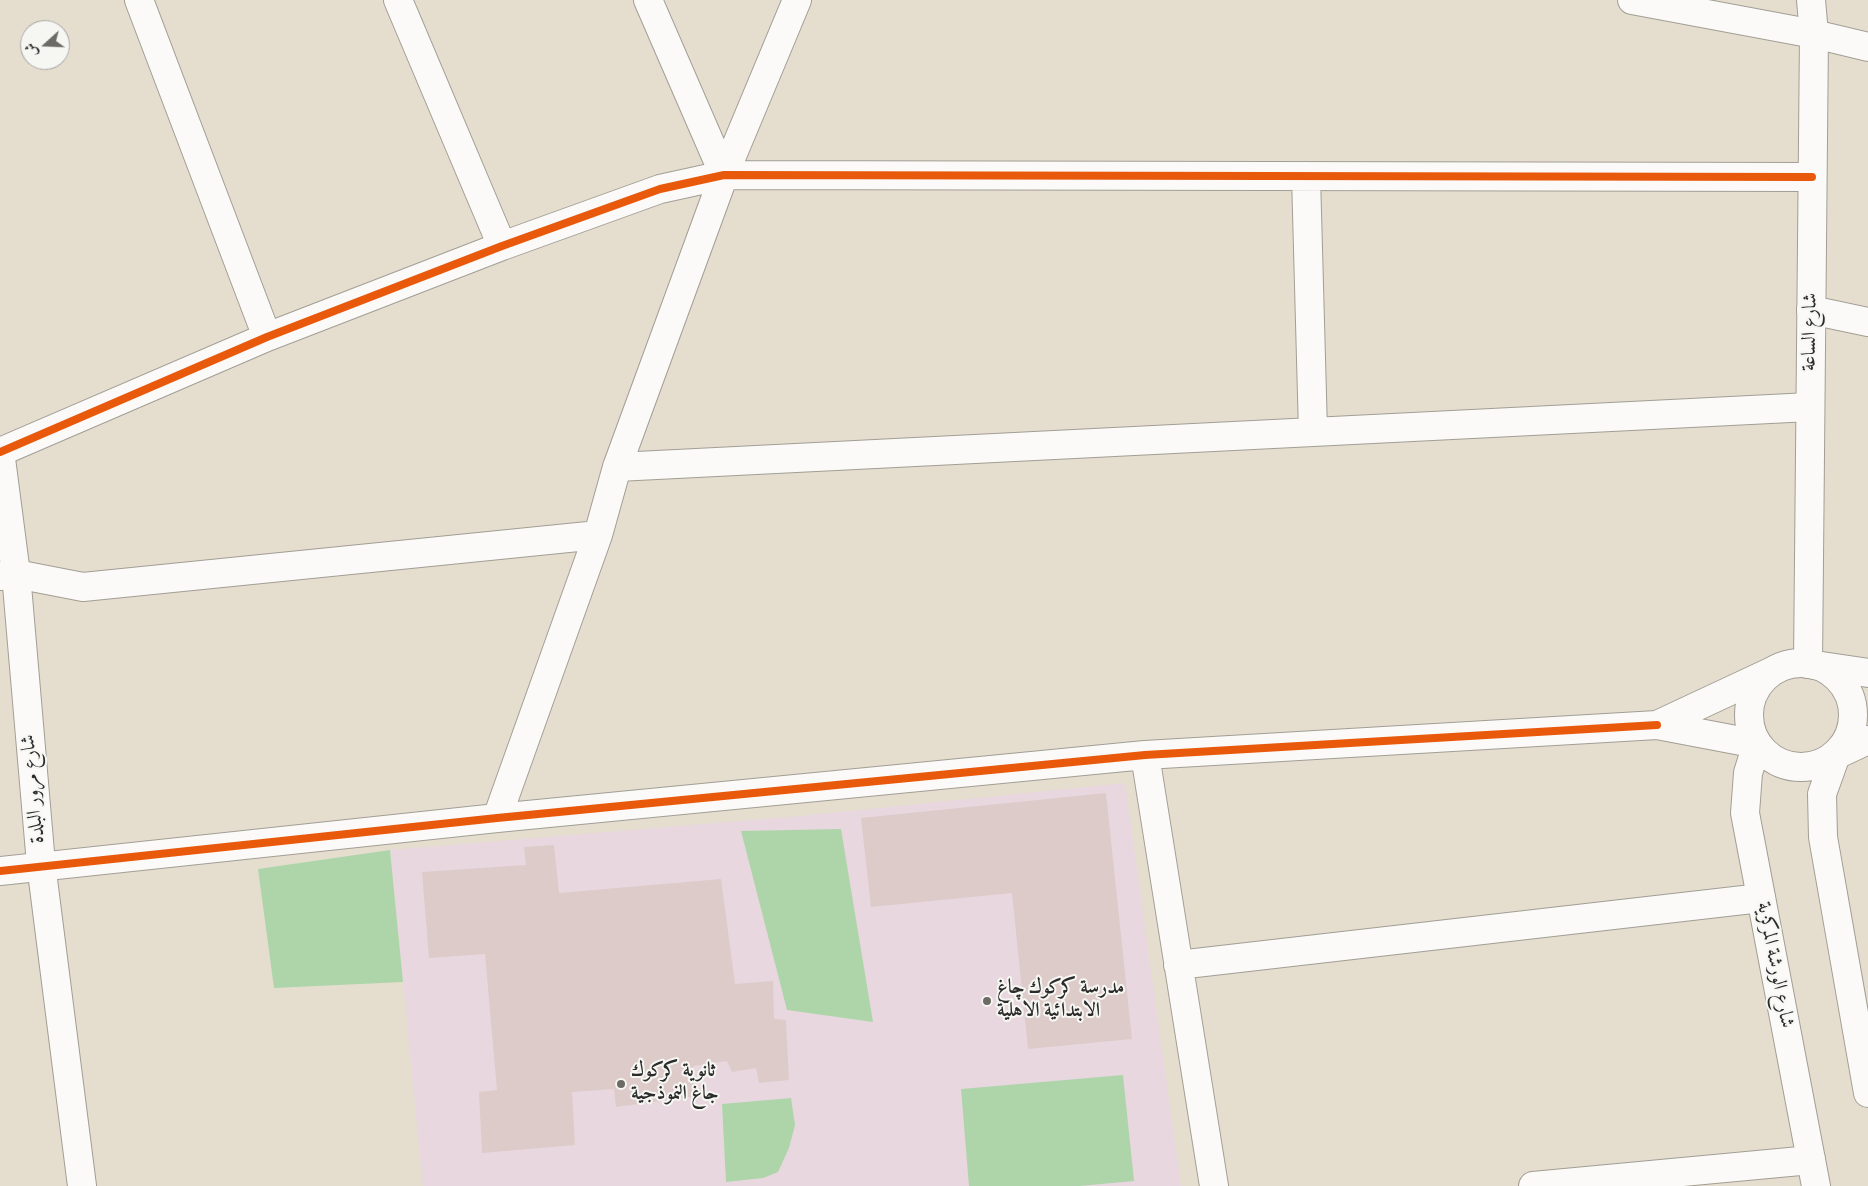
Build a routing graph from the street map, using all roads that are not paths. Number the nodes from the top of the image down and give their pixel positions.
1 (139, 0) edge
2 (398, 0) edge
3 (648, 0) edge
4 (796, 0) edge
5 (1632, 0) edge
6 (1811, 0) edge
7 (1814, 34) junction
8 (1868, 47) edge
9 (724, 175) junction
10 (1306, 176) junction
11 (1812, 177) junction
12 (502, 246) junction
13 (1811, 310) junction
14 (1868, 322) edge
15 (268, 337) junction
16 (1810, 407) junction
17 (1312, 432) junction
18 (0, 452) edge
19 (617, 467) junction
20 (598, 535) junction
21 (8, 575) edge
22 (1808, 664) junction
23 (1779, 668) junction
24 (1868, 672) edge
25 (1657, 725) junction
26 (1868, 740) edge
27 (1757, 744) junction
28 (1145, 755) junction
29 (1836, 755) junction
30 (497, 818) junction
31 (41, 864) junction
32 (0, 870) edge
33 (1761, 898) junction
34 (1178, 966) junction
35 (1861, 1015) edge
36 (1868, 1092) edge
37 (1814, 1173) edge
38 (82, 1186) edge
39 (1214, 1186) edge
40 (1533, 1186) edge

1 - 15 street
2 - 12 street
3 - 9 street
4 - 9 street
5 - 7 street
6 - 7 street, شارع الساعة
7 - 8 street
7 - 11 street, شارع الساعة
9 - 10 street
9 - 12 street
9 - 19 street
10 - 11 street
10 - 17 street
11 - 13 street, شارع الساعة
12 - 15 street
13 - 14 street
13 - 16 street, شارع الساعة
15 - 18 street
16 - 17 street
16 - 22 street, شارع الساعة
17 - 19 street
18 - 21 street, شارع مرور البلدة
19 - 20 street
20 - 21 street
20 - 30 street
21 - 31 street, شارع مرور البلدة
22 - 23 street
22 - 24 street
22 - 29 street
23 - 25 street
23 - 27 street
25 - 27 street
25 - 28 street
26 - 29 street
27 - 29 street
27 - 33 street, شارع الورشة المركزية
28 - 30 street
28 - 34 street
29 - 35 street
30 - 31 street
31 - 32 street
31 - 38 street, شارع مرور البلدة
33 - 34 street
33 - 37 street, شارع الورشة المركزية
34 - 39 street
35 - 36 street
37 - 40 street

